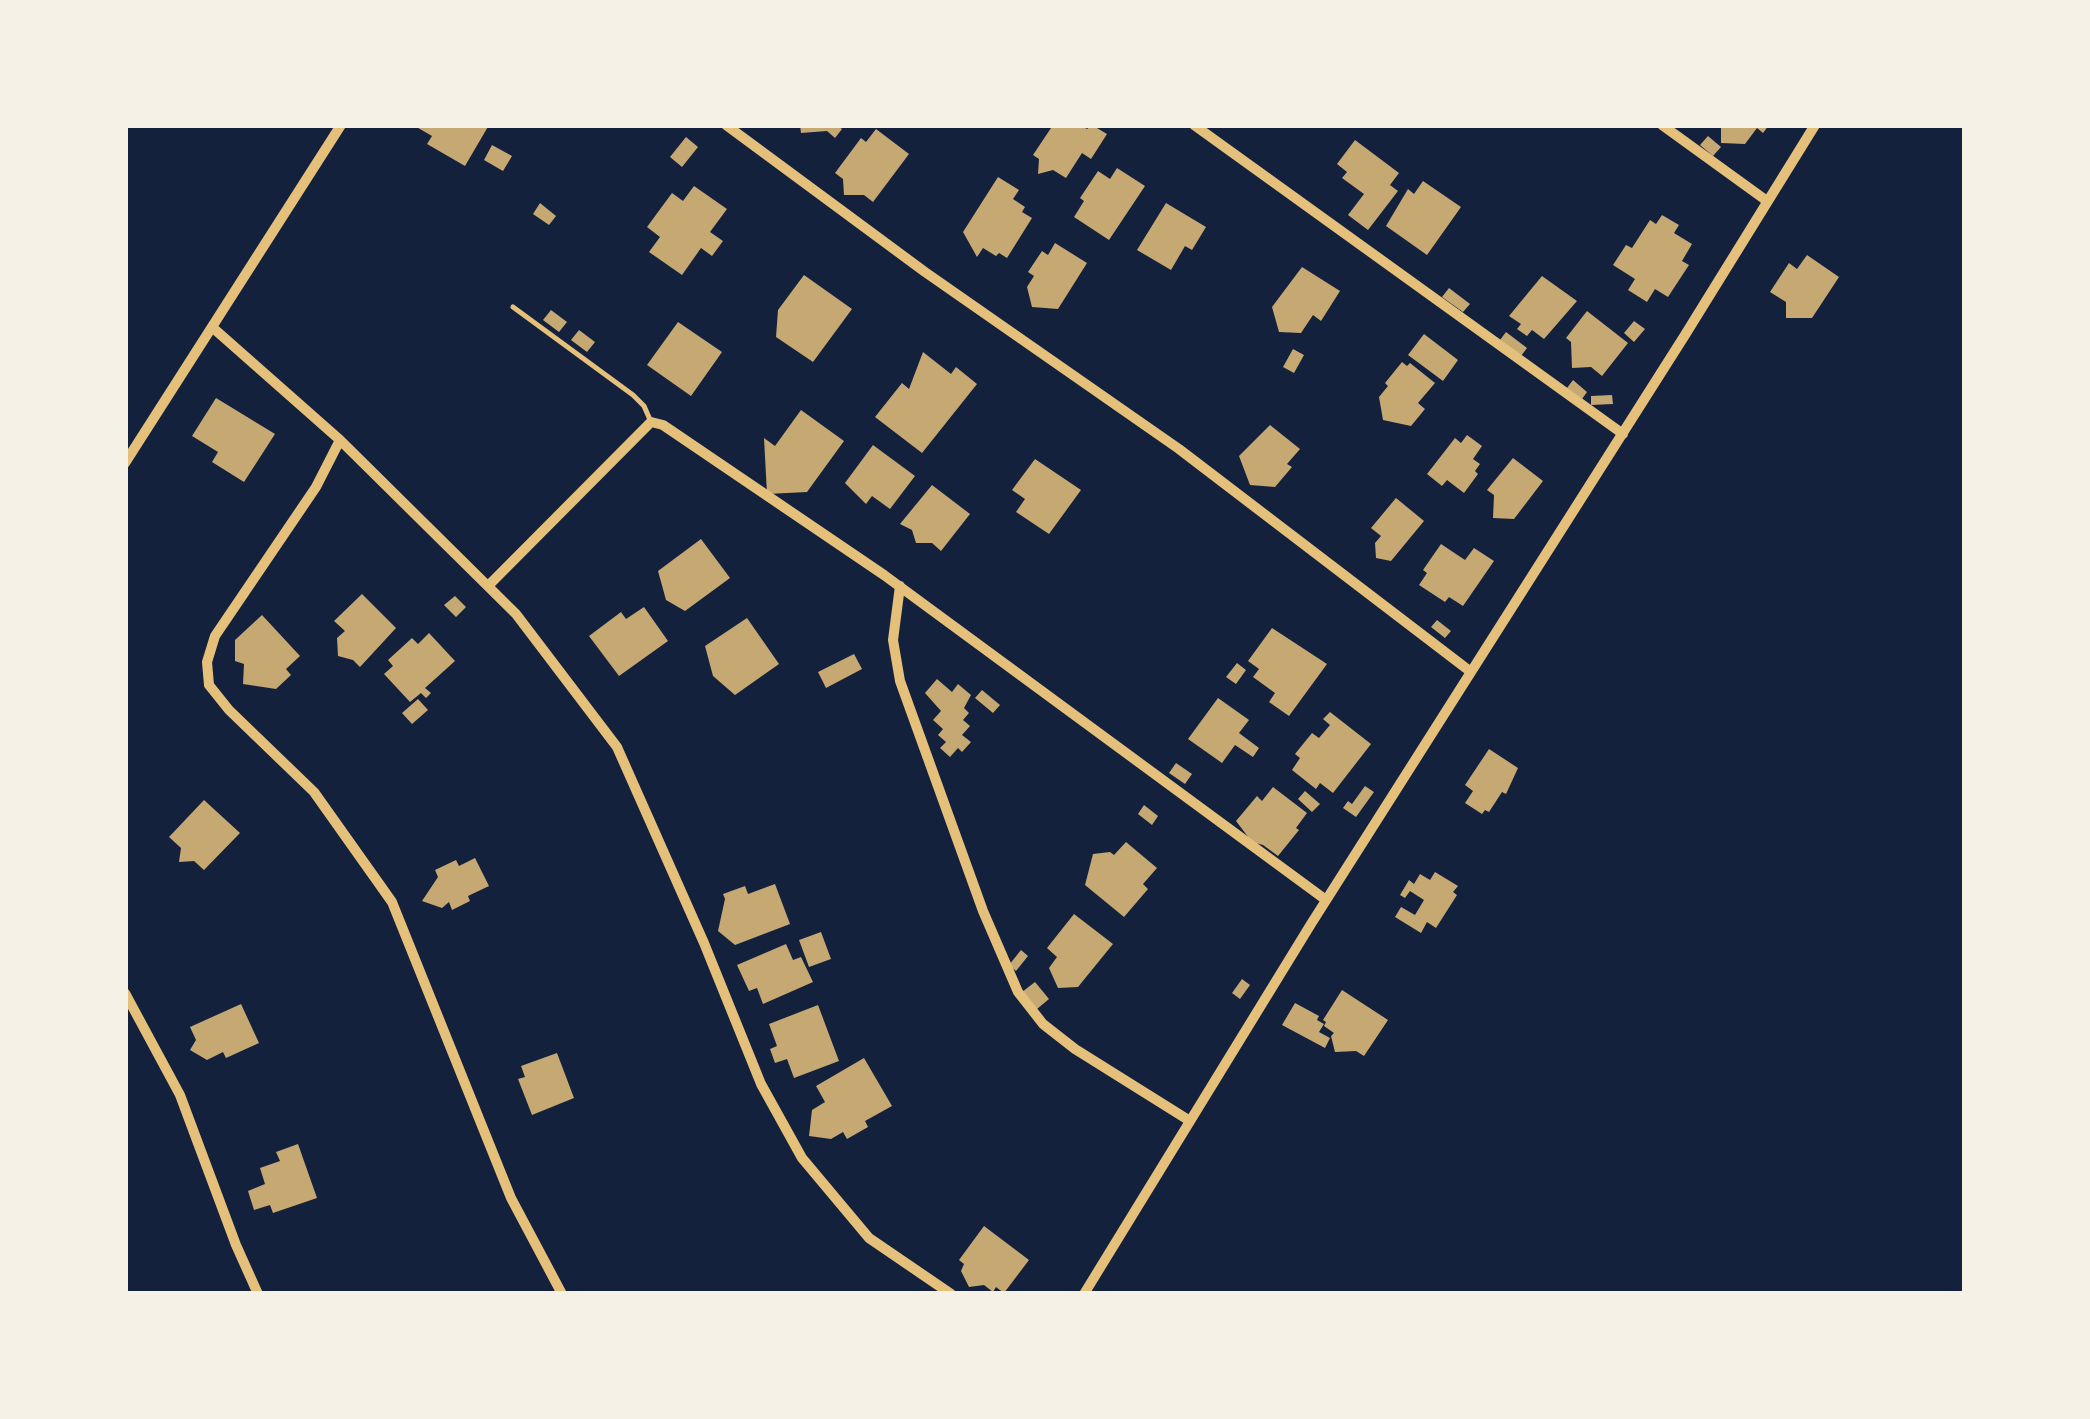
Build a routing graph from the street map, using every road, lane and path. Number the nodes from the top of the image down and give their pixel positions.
1 (342, 125) edge
2 (726, 125) edge
3 (1194, 125) edge
4 (1662, 125) edge
5 (1815, 125) edge
6 (1767, 201) junction
7 (513, 307) dead end
8 (212, 327) junction
9 (650, 422) junction
10 (1622, 434) junction
11 (340, 440) junction
12 (125, 463) edge
13 (488, 586) junction
14 (900, 586) junction
15 (1471, 672) junction
16 (1326, 900) junction
17 (125, 993) edge
18 (1190, 1122) junction
19 (258, 1294) edge
20 (562, 1294) edge
21 (951, 1294) edge
22 (1084, 1294) edge

1 - 8 street
2 - 15 street
3 - 10 street
4 - 6 street
5 - 6 street
6 - 10 street
7 - 9 lane
8 - 11 street
8 - 12 street
9 - 13 street
9 - 14 street
10 - 15 street
11 - 13 street
11 - 20 street
13 - 21 street
14 - 16 street
14 - 18 street
15 - 16 street
16 - 18 street
17 - 19 street
18 - 22 street

